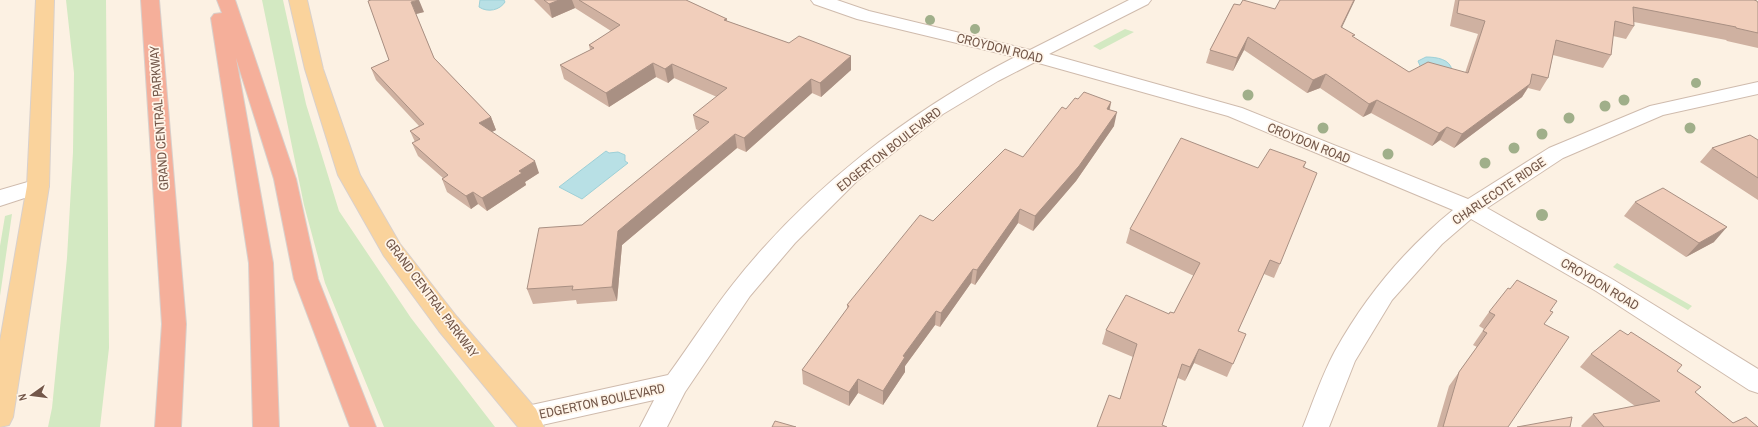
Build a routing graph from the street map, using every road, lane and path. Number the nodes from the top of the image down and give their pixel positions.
1 (45, 0) edge
2 (150, 0) edge
3 (217, 0) edge
4 (226, 0) edge
5 (298, 0) edge
6 (820, 0) edge
7 (1142, 0) edge
8 (1031, 55) junction
9 (1758, 88) edge
10 (38, 186) junction
11 (0, 198) edge
12 (1470, 208) junction
13 (1758, 382) edge
14 (676, 384) junction
15 (0, 417) edge
16 (529, 422) edge
17 (168, 427) edge
18 (266, 427) edge
19 (363, 427) edge
20 (653, 427) edge
21 (1316, 427) edge

1 - 10 main road
2 - 17 highway, GRAND CENTRAL PARKWAY
3 - 18 highway
4 - 19 highway
5 - 16 main road, GRAND CENTRAL PARKWAY
6 - 8 street, CROYDON ROAD
7 - 8 street, EDGERTON BOULEVARD
8 - 12 street, CROYDON ROAD
8 - 14 street, EDGERTON BOULEVARD
9 - 12 street, CHARLECOTE RIDGE
10 - 11 street
10 - 15 main road
12 - 13 street, CROYDON ROAD
12 - 21 street, CHARLECOTE RIDGE
14 - 16 street, EDGERTON BOULEVARD
14 - 20 street, EDGERTON BOULEVARD

